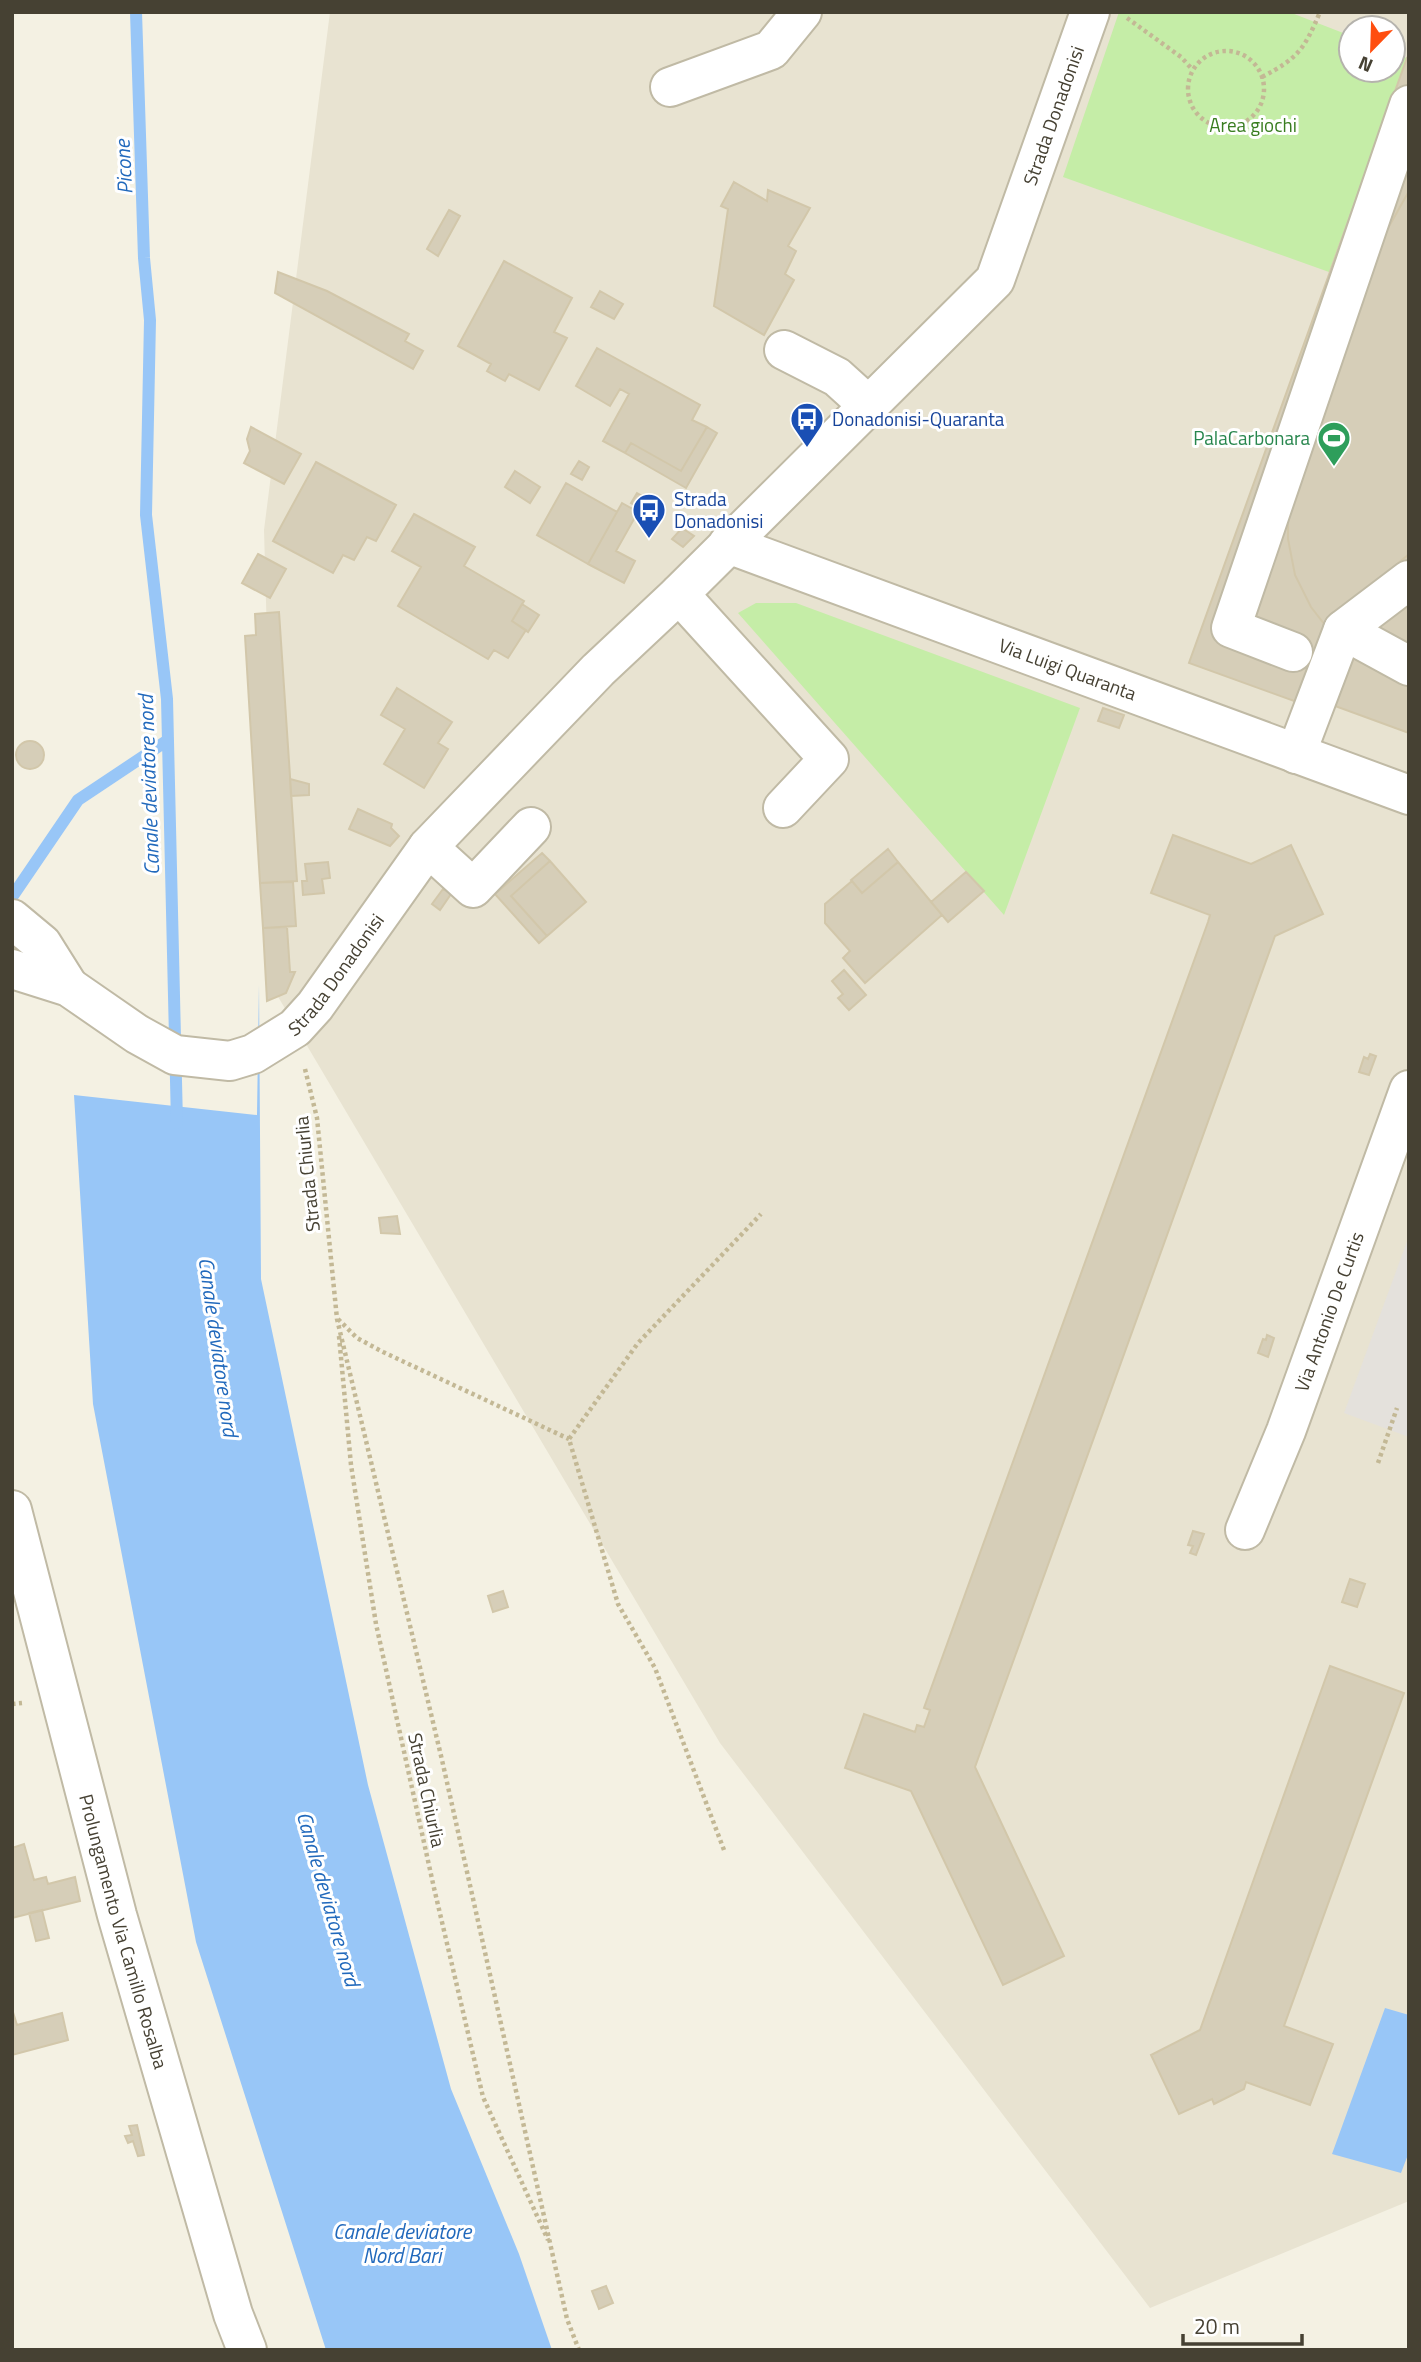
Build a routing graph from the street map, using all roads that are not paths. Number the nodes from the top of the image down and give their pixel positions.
1 (802, 12) edge
2 (1090, 12) edge
3 (670, 87) dead end
4 (1409, 105) edge
5 (784, 350) dead end
6 (869, 406) junction
7 (728, 544) junction
8 (1409, 580) edge
9 (680, 594) junction
10 (1343, 630) junction
11 (1293, 652) dead end
12 (1409, 666) edge
13 (1296, 754) junction
14 (1409, 795) edge
15 (783, 808) dead end
16 (531, 827) dead end
17 (428, 846) junction
18 (12, 919) edge
19 (12, 969) edge
20 (69, 986) junction
21 (1409, 1090) edge
22 (12, 1510) edge
23 (1245, 1530) dead end
24 (247, 2350) edge

1 - 3 street
2 - 6 street, Strada Donadonisi
4 - 11 street
5 - 6 street
6 - 7 street, Strada Donadonisi
7 - 9 street, Strada Donadonisi
7 - 13 street, Via Luigi Quaranta
8 - 10 street
9 - 15 street
9 - 17 street, Strada Donadonisi
10 - 12 street
10 - 13 street
13 - 14 street, Via Luigi Quaranta
16 - 17 street
17 - 20 street, Strada Donadonisi
18 - 20 street, Strada Donadonisi
19 - 20 street, Strada Donadonisi
21 - 23 street, Via Antonio De Curtis
22 - 24 street, Prolungamento Via Camillo Rosalba

